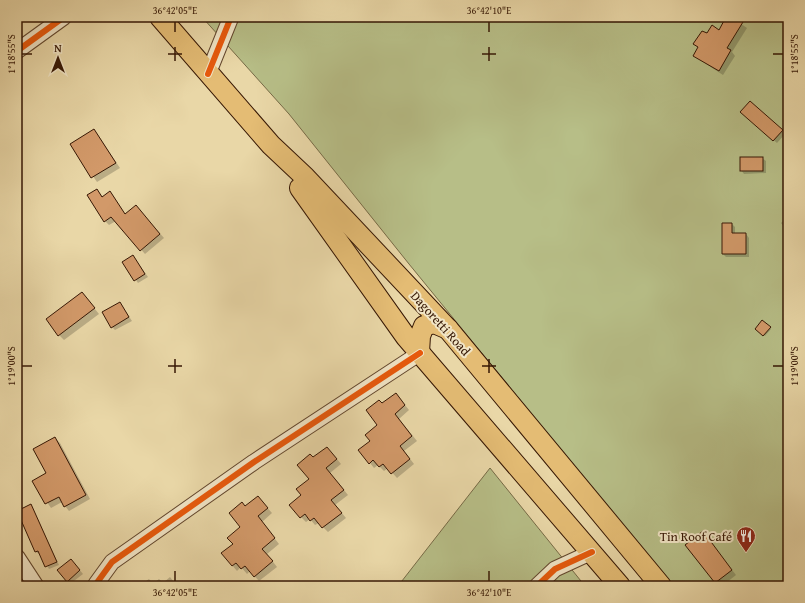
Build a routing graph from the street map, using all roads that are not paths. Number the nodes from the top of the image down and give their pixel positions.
1 (64, 17) edge
2 (160, 17) edge
3 (231, 17) edge
4 (17, 51) edge
5 (208, 74) junction
6 (271, 145) junction
7 (448, 329) junction
8 (420, 353) junction
9 (592, 552) junction
10 (17, 557) edge
11 (36, 586) edge
12 (97, 586) edge
13 (537, 586) edge
14 (620, 586) edge
15 (661, 586) edge

1 - 4 street
2 - 5 main road, Dagoretti Road
3 - 5 street
5 - 6 main road, Dagoretti Road
6 - 7 main road, Dagoretti Road
6 - 8 main road, Dagoretti Road
7 - 8 main road
7 - 15 main road, Dagoretti Road
8 - 9 main road, Dagoretti Road
8 - 12 street
9 - 13 street
9 - 14 main road, Dagoretti Road
10 - 11 street

